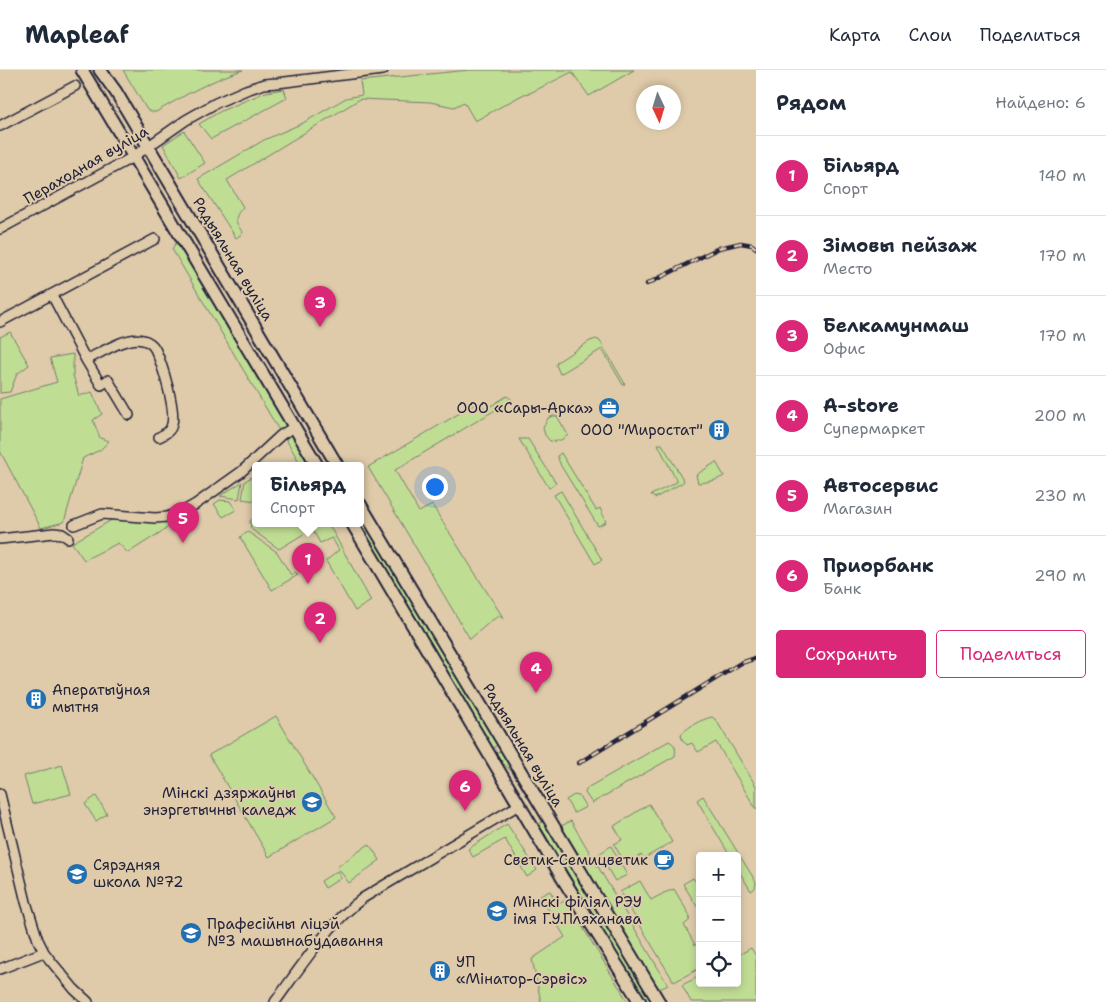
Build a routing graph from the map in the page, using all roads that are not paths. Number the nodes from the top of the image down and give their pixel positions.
1 (82, 70) edge
2 (100, 70) edge
3 (383, 70) edge
4 (75, 86) dead end
5 (0, 126) edge
6 (148, 147) junction
7 (133, 157) junction
8 (0, 229) edge
9 (155, 239) dead end
10 (52, 295) junction
11 (0, 322) edge
12 (254, 324) junction
13 (239, 333) junction
14 (86, 360) junction
15 (129, 415) dead end
16 (294, 427) junction
17 (159, 437) dead end
18 (315, 462) edge
19 (336, 462) edge
20 (364, 511) edge
21 (74, 525) dead end
22 (354, 527) edge
23 (68, 538) dead end
24 (0, 539) edge
25 (0, 794) edge
26 (519, 804) junction
27 (44, 952) junction
28 (0, 969) edge
29 (88, 1002) edge
30 (275, 1002) edge
31 (640, 1002) edge
32 (659, 1002) edge

1 - 7 main road
2 - 6 main road, Радыяльная вуліца
3 - 6 street, Пераходная вуліца
4 - 5 street
6 - 7 street, Пераходная вуліца
6 - 12 main road, Радыяльная вуліца
7 - 8 street, Пераходная вуліца
7 - 13 main road
9 - 10 street
10 - 11 street
10 - 14 street
12 - 13 main road
12 - 19 main road, Радыяльная вуліца
13 - 16 main road
14 - 15 street
14 - 17 street
16 - 18 main road
16 - 21 street
20 - 32 main road, Радыяльная вуліца
22 - 26 main road
23 - 24 street
25 - 27 street
26 - 30 street
26 - 31 main road
27 - 28 street
27 - 29 street

